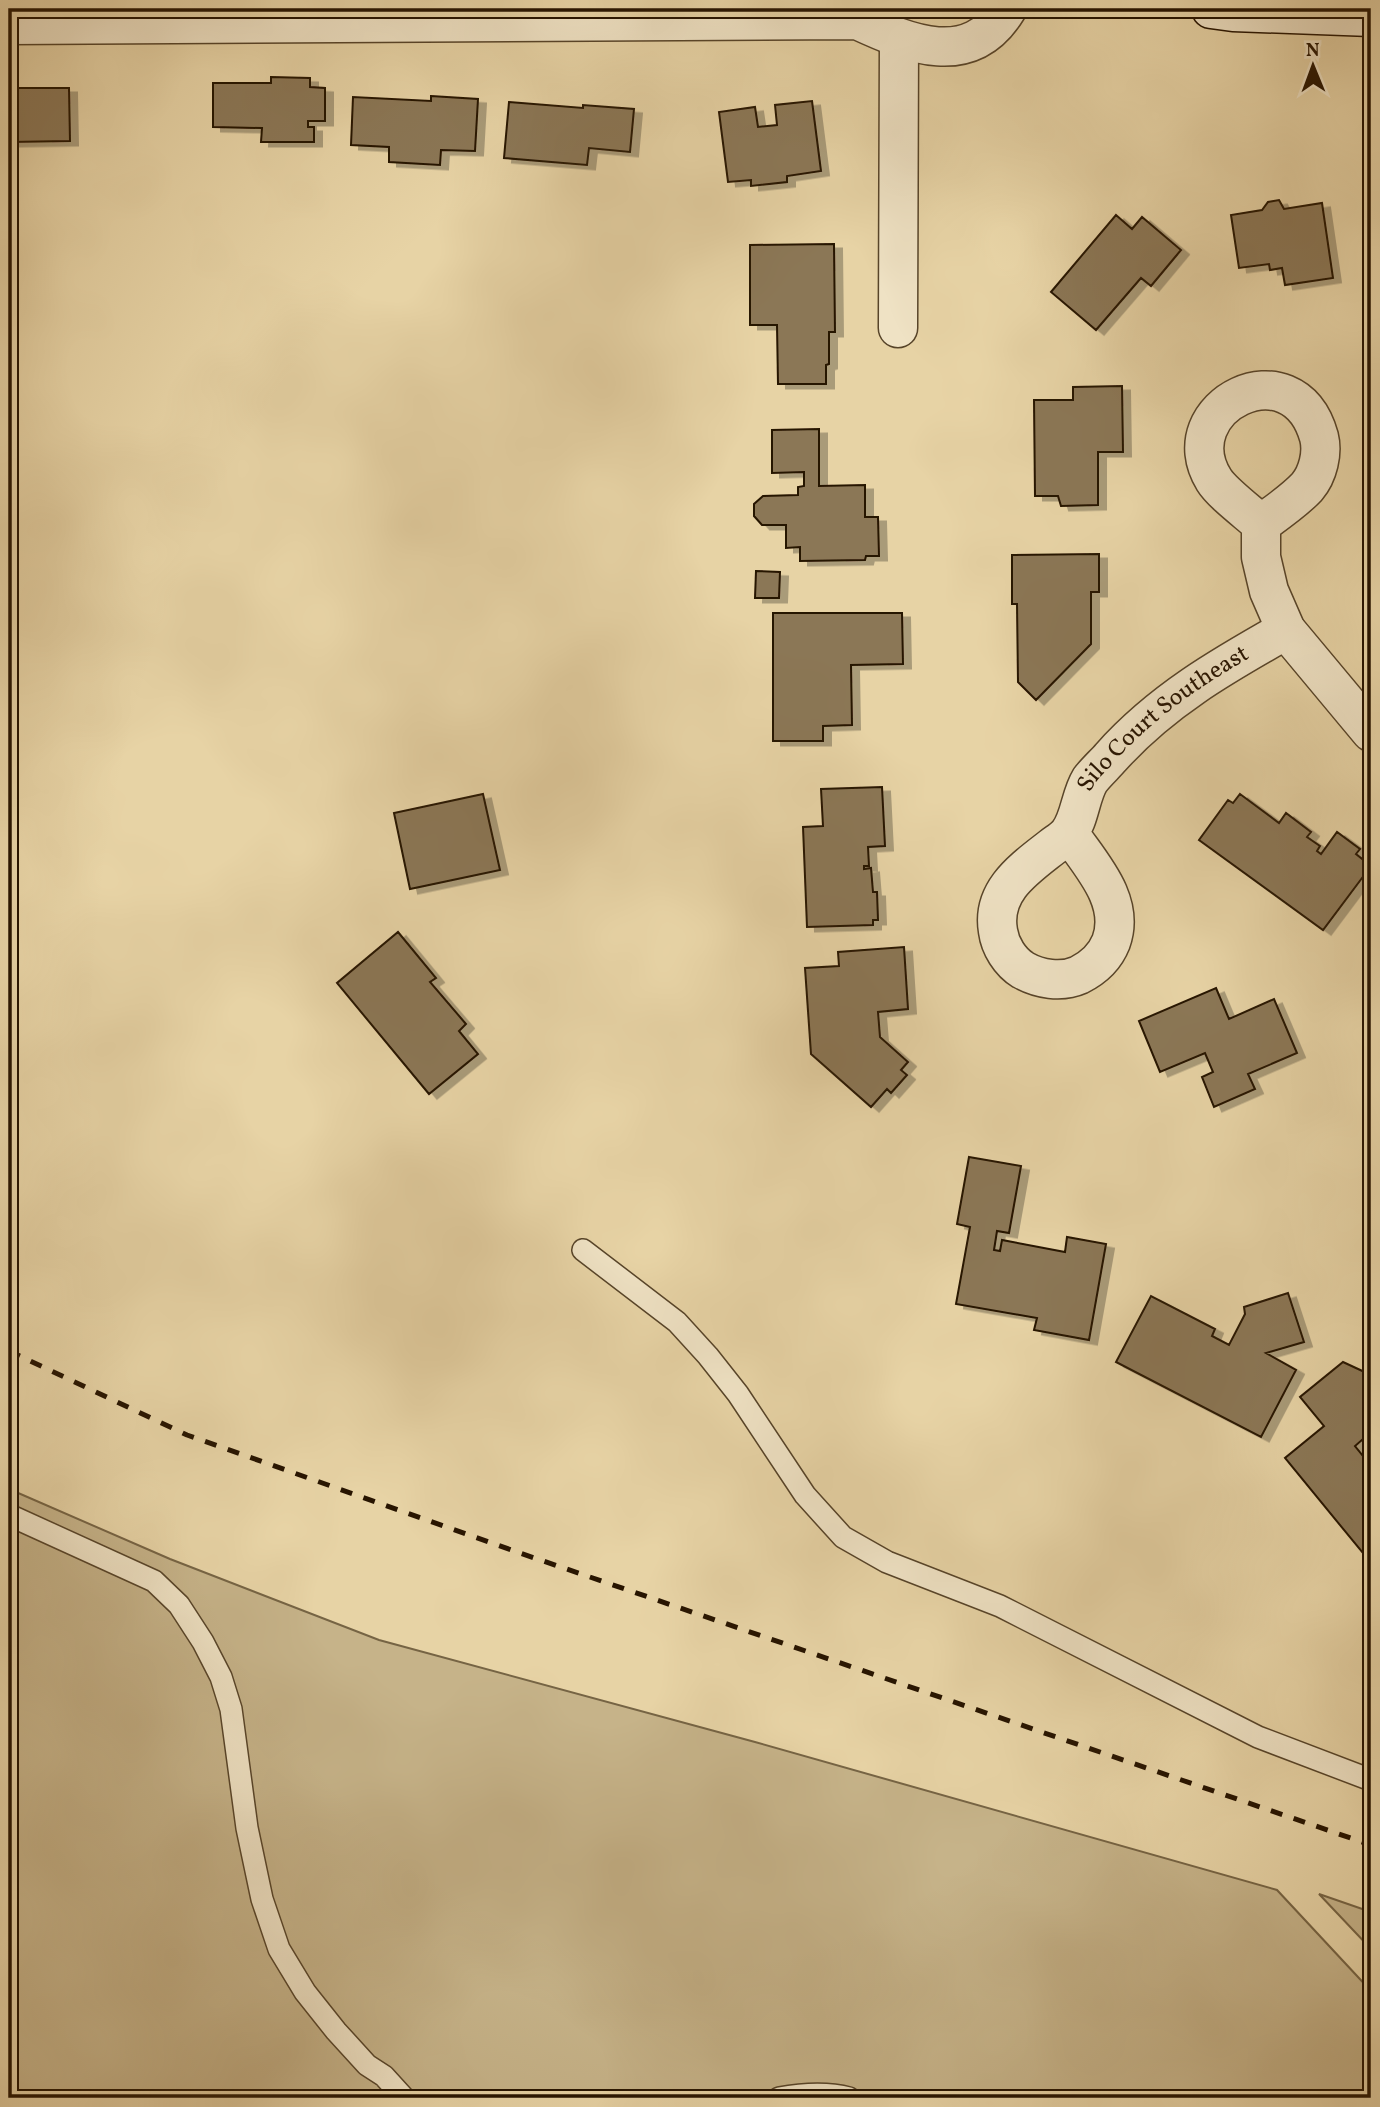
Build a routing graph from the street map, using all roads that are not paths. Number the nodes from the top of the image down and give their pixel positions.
1 (1007, 9) edge
2 (1211, 9) edge
3 (1371, 17) edge
4 (9, 25) edge
5 (899, 40) junction
6 (898, 328) dead end
7 (1261, 524) dead end
8 (1286, 630) junction
9 (1371, 732) edge
10 (1069, 833) dead end
11 (583, 1250) dead end
12 (9, 1515) edge
13 (1371, 1780) edge
14 (404, 2098) edge
15 (779, 2098) edge
16 (849, 2098) edge

1 - 5 street
2 - 3 street
4 - 5 street
5 - 6 street
7 - 8 street
8 - 9 street
8 - 10 street, Silo Court Southeast
11 - 13 lane
12 - 14 lane
15 - 16 lane

